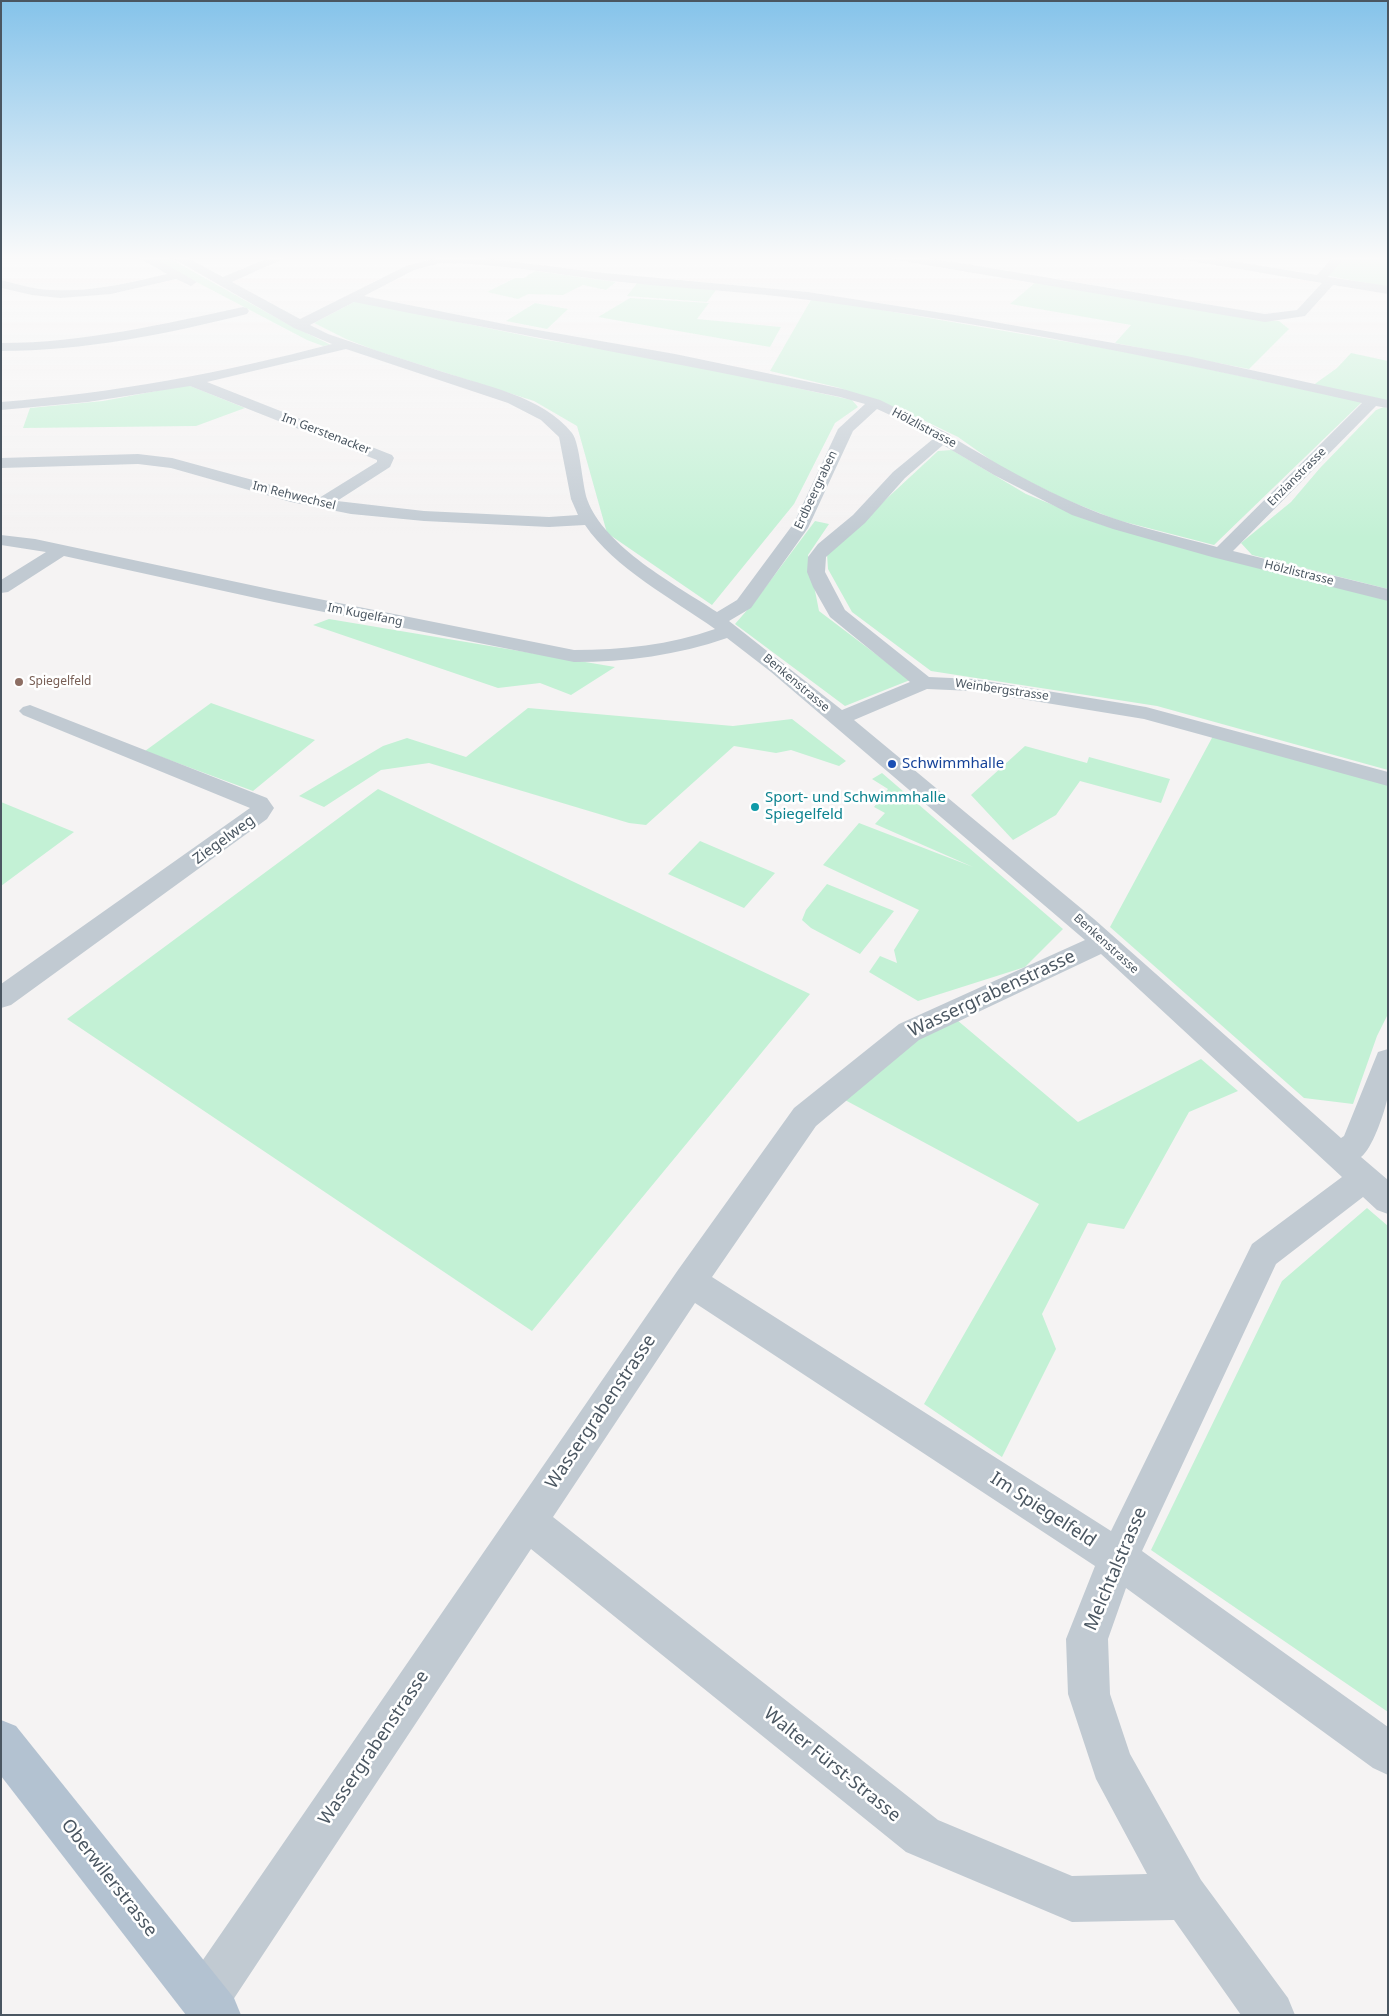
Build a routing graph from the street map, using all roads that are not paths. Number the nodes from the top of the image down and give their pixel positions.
1 (326, 350) edge
2 (361, 350) edge
3 (628, 350) edge
4 (1131, 350) edge
5 (323, 351) joint
6 (191, 381) junction
7 (875, 403) junction
8 (1380, 403) edge
9 (1, 406) edge
10 (944, 437) junction
11 (1, 463) edge
12 (322, 503) junction
13 (589, 520) junction
14 (1, 540) edge
15 (61, 550) junction
16 (1221, 553) junction
17 (1, 588) edge
18 (1388, 595) edge
19 (723, 625) junction
20 (924, 683) junction
21 (30, 711) dead end
22 (839, 720) junction
23 (1388, 779) edge
24 (1104, 942) junction
25 (1, 998) edge
26 (1388, 1060) edge
27 (1371, 1184) edge
28 (693, 1276) junction
29 (527, 1521) junction
30 (1118, 1558) junction
31 (1, 1741) edge
32 (1388, 1753) edge
33 (1185, 1896) junction
34 (211, 2007) edge
35 (1271, 2015) edge

1 - 5 street
2 - 13 street, Benkenstrasse
3 - 7 street, Hölzlistrasse
4 - 8 street
5 - 6 street
6 - 9 street
6 - 12 street, Im Gerstenacker
7 - 10 street, Hölzlistrasse
7 - 19 street, Erdbeergraben
8 - 16 street, Enzianstrasse
10 - 16 street, Hölzlistrasse
10 - 20 street
11 - 12 street, Im Rehwechsel
12 - 13 street, Im Rehwechsel
13 - 19 street, Benkenstrasse
14 - 15 street, Im Kugelfang
15 - 17 street
15 - 19 street, Im Kugelfang
16 - 18 street, Hölzlistrasse
19 - 22 street, Benkenstrasse
20 - 22 street
20 - 23 street, Weinbergstrasse
21 - 25 street, Ziegelweg
22 - 24 street, Benkenstrasse
24 - 27 street, Benkenstrasse
24 - 28 street, Wassergrabenstrasse
26 - 27 street, Melchtalstrasse
27 - 30 street, Melchtalstrasse
28 - 29 street, Wassergrabenstrasse
28 - 30 street, Im Spiegelfeld
29 - 33 street, Walter Fürst-Strasse
29 - 34 street, Wassergrabenstrasse
30 - 32 street, Im Spiegelfeld
30 - 33 street, Melchtalstrasse
31 - 34 main road, Oberwilerstrasse
33 - 35 street, Melchtalstrasse

